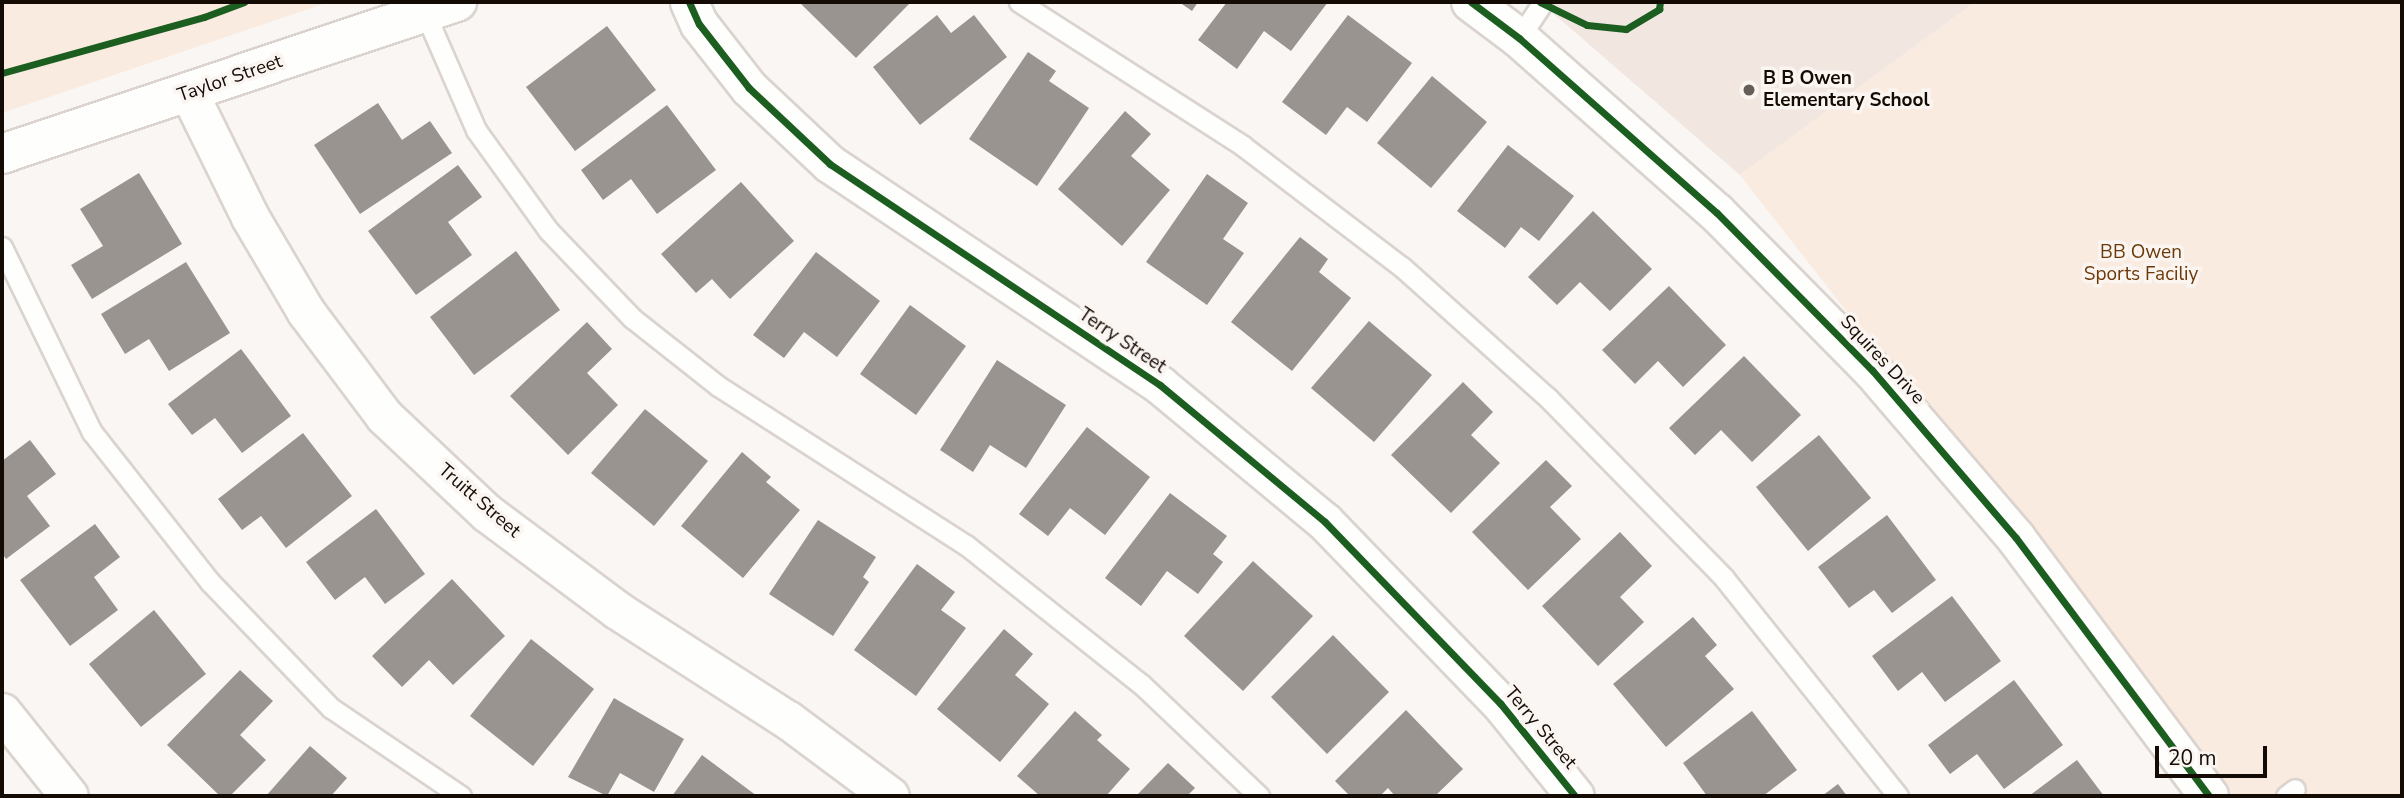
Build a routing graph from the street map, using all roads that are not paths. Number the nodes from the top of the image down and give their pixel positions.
1 (689, 2) edge
2 (1019, 2) edge
3 (1471, 2) edge
4 (1543, 2) edge
5 (441, 7) edge
6 (1519, 38) junction
7 (189, 93) junction
8 (2, 154) edge
9 (2, 247) edge
10 (2, 712) edge
11 (69, 796) edge
12 (461, 796) edge
13 (890, 796) edge
14 (1259, 796) edge
15 (1575, 796) edge
16 (1898, 796) edge
17 (2209, 796) edge

1 - 15 street, Terry Street
2 - 16 lane
3 - 6 street, Squires Drive
4 - 6 lane
5 - 7 street, Taylor Street
5 - 14 lane
6 - 17 street, Squires Drive
7 - 8 street, Taylor Street
7 - 13 street, Truitt Street
9 - 12 lane
10 - 11 street

